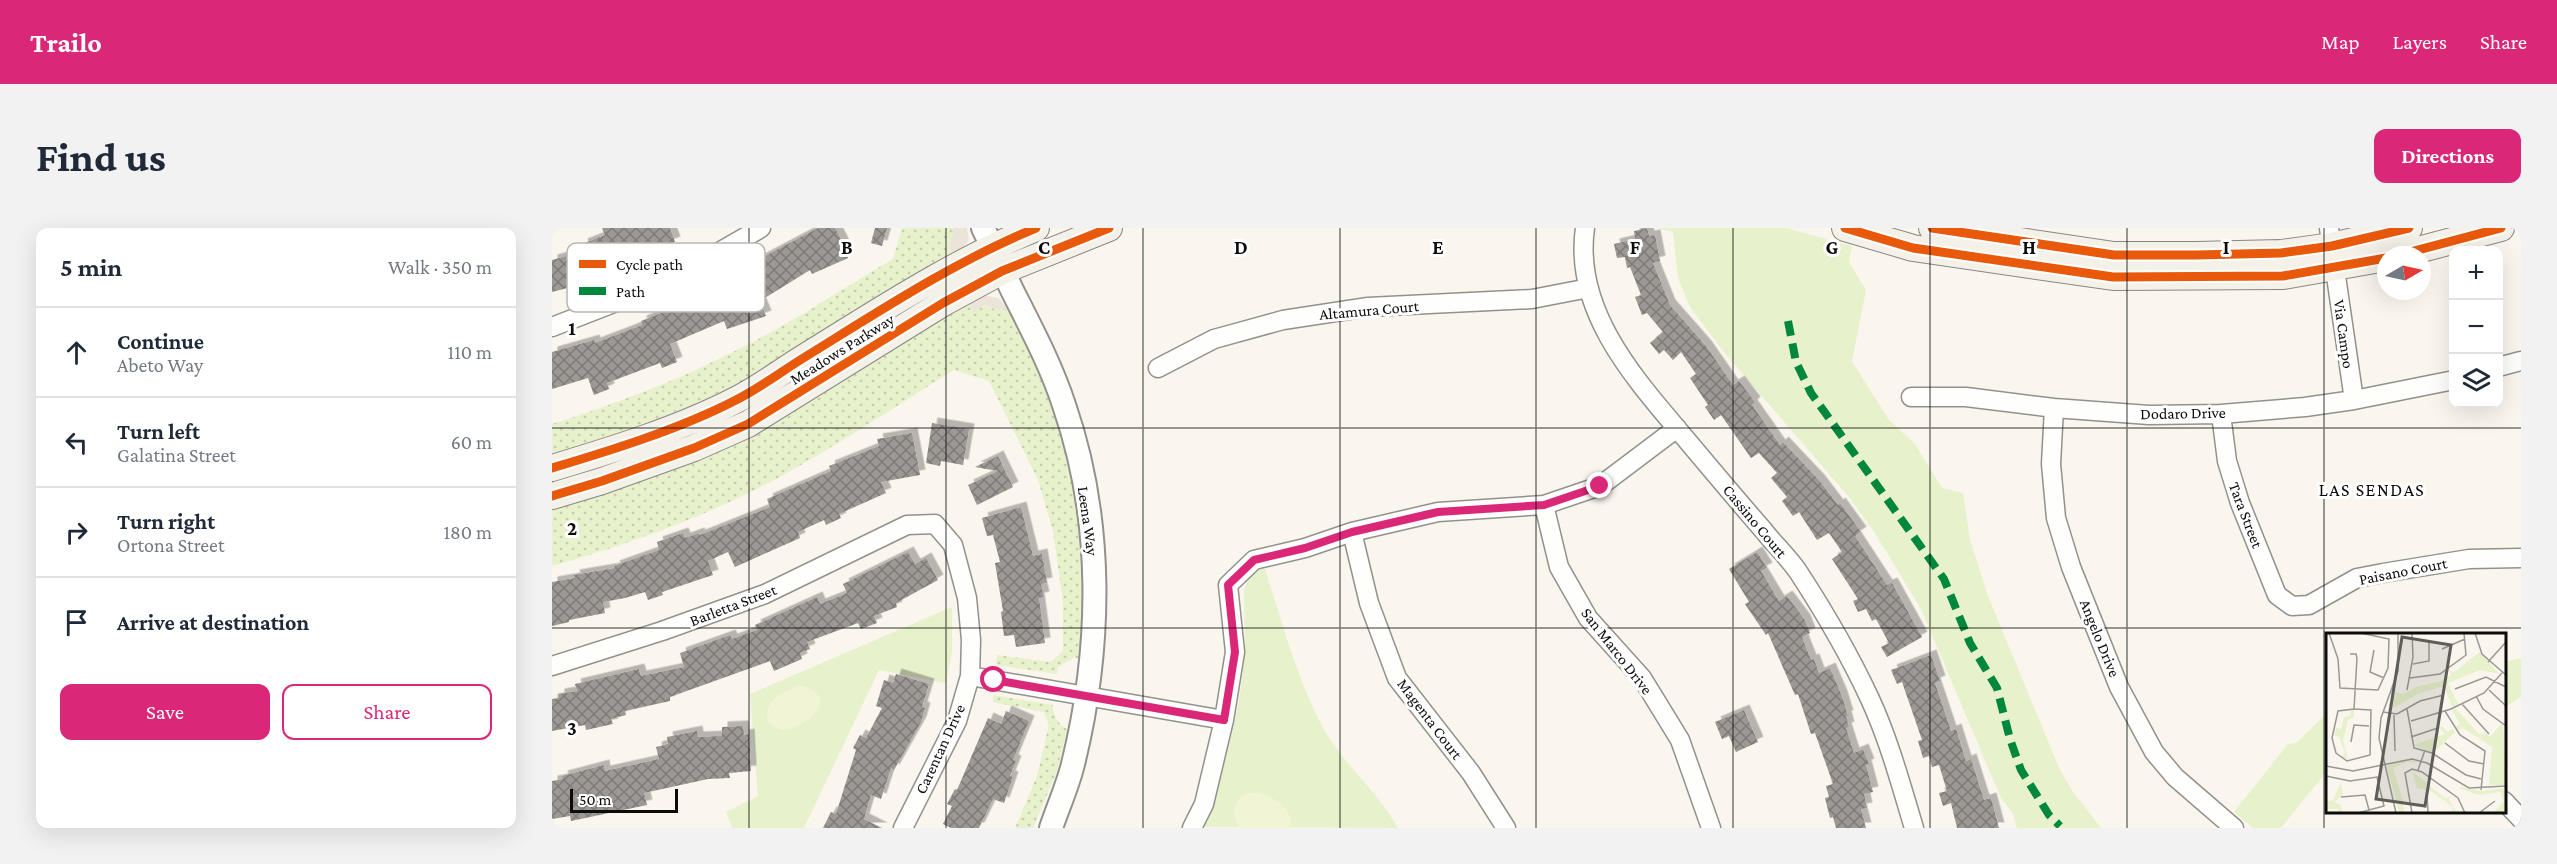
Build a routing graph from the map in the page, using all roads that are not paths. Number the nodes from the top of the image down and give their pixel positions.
1 (761, 228) edge
2 (1036, 228) edge
3 (1109, 228) edge
4 (1585, 228) edge
5 (1845, 228) edge
6 (1932, 228) edge
7 (2409, 228) edge
8 (2501, 228) edge
9 (988, 237) edge
10 (735, 243) edge
11 (2332, 247) edge
12 (2431, 247) edge
13 (2377, 256) edge
14 (1002, 271) junction
15 (1589, 288) junction
16 (591, 312) edge
17 (552, 327) edge
18 (2521, 361) edge
19 (2503, 366) edge
20 (1158, 368) dead end
21 (2449, 381) edge
22 (1911, 397) dead end
23 (2354, 400) junction
24 (2054, 408) junction
25 (2221, 414) junction
26 (1677, 428) junction
27 (552, 468) edge
28 (552, 496) edge
29 (1544, 505) junction
30 (907, 525) joint
31 (1352, 532) junction
32 (2521, 558) edge
33 (2292, 606) joint
34 (552, 666) edge
35 (970, 676) junction
36 (1087, 696) junction
37 (1224, 720) junction
38 (2506, 802) edge
39 (2521, 819) edge
40 (903, 828) edge
41 (1051, 828) edge
42 (1192, 828) edge
43 (1506, 828) edge
44 (1711, 828) edge
45 (1914, 828) edge
46 (2234, 828) edge

1 - 10 street
2 - 9 main road, Meadows Parkway
3 - 14 main road, Meadows Parkway
4 - 15 street, Cassino Court
5 - 11 main road
6 - 11 main road
7 - 11 main road
8 - 12 main road
9 - 14 street, Leena Way
9 - 27 main road, Meadows Parkway
11 - 13 main road
11 - 23 street, Via Campo
14 - 28 main road, Meadows Parkway
14 - 36 street, Leena Way
15 - 20 street, Altamura Court
15 - 26 street, Cassino Court
16 - 17 street
18 - 19 street
21 - 23 street, Dodaro Drive
22 - 24 street, Dodaro Drive
23 - 25 street, Dodaro Drive
24 - 25 street, Dodaro Drive
24 - 46 street, Angelo Drive
25 - 33 street, Tara Street
26 - 29 street
26 - 45 street, Cassino Court
29 - 31 street
29 - 44 street, San Marco Drive
30 - 34 street, Barletta Street
30 - 35 street, Carentan Drive
31 - 37 street
31 - 43 street, Magenta Court
32 - 33 street, Paisano Court
35 - 36 street
35 - 40 street, Carentan Drive
36 - 37 street
36 - 41 street, Leena Way
37 - 42 street
38 - 39 street

